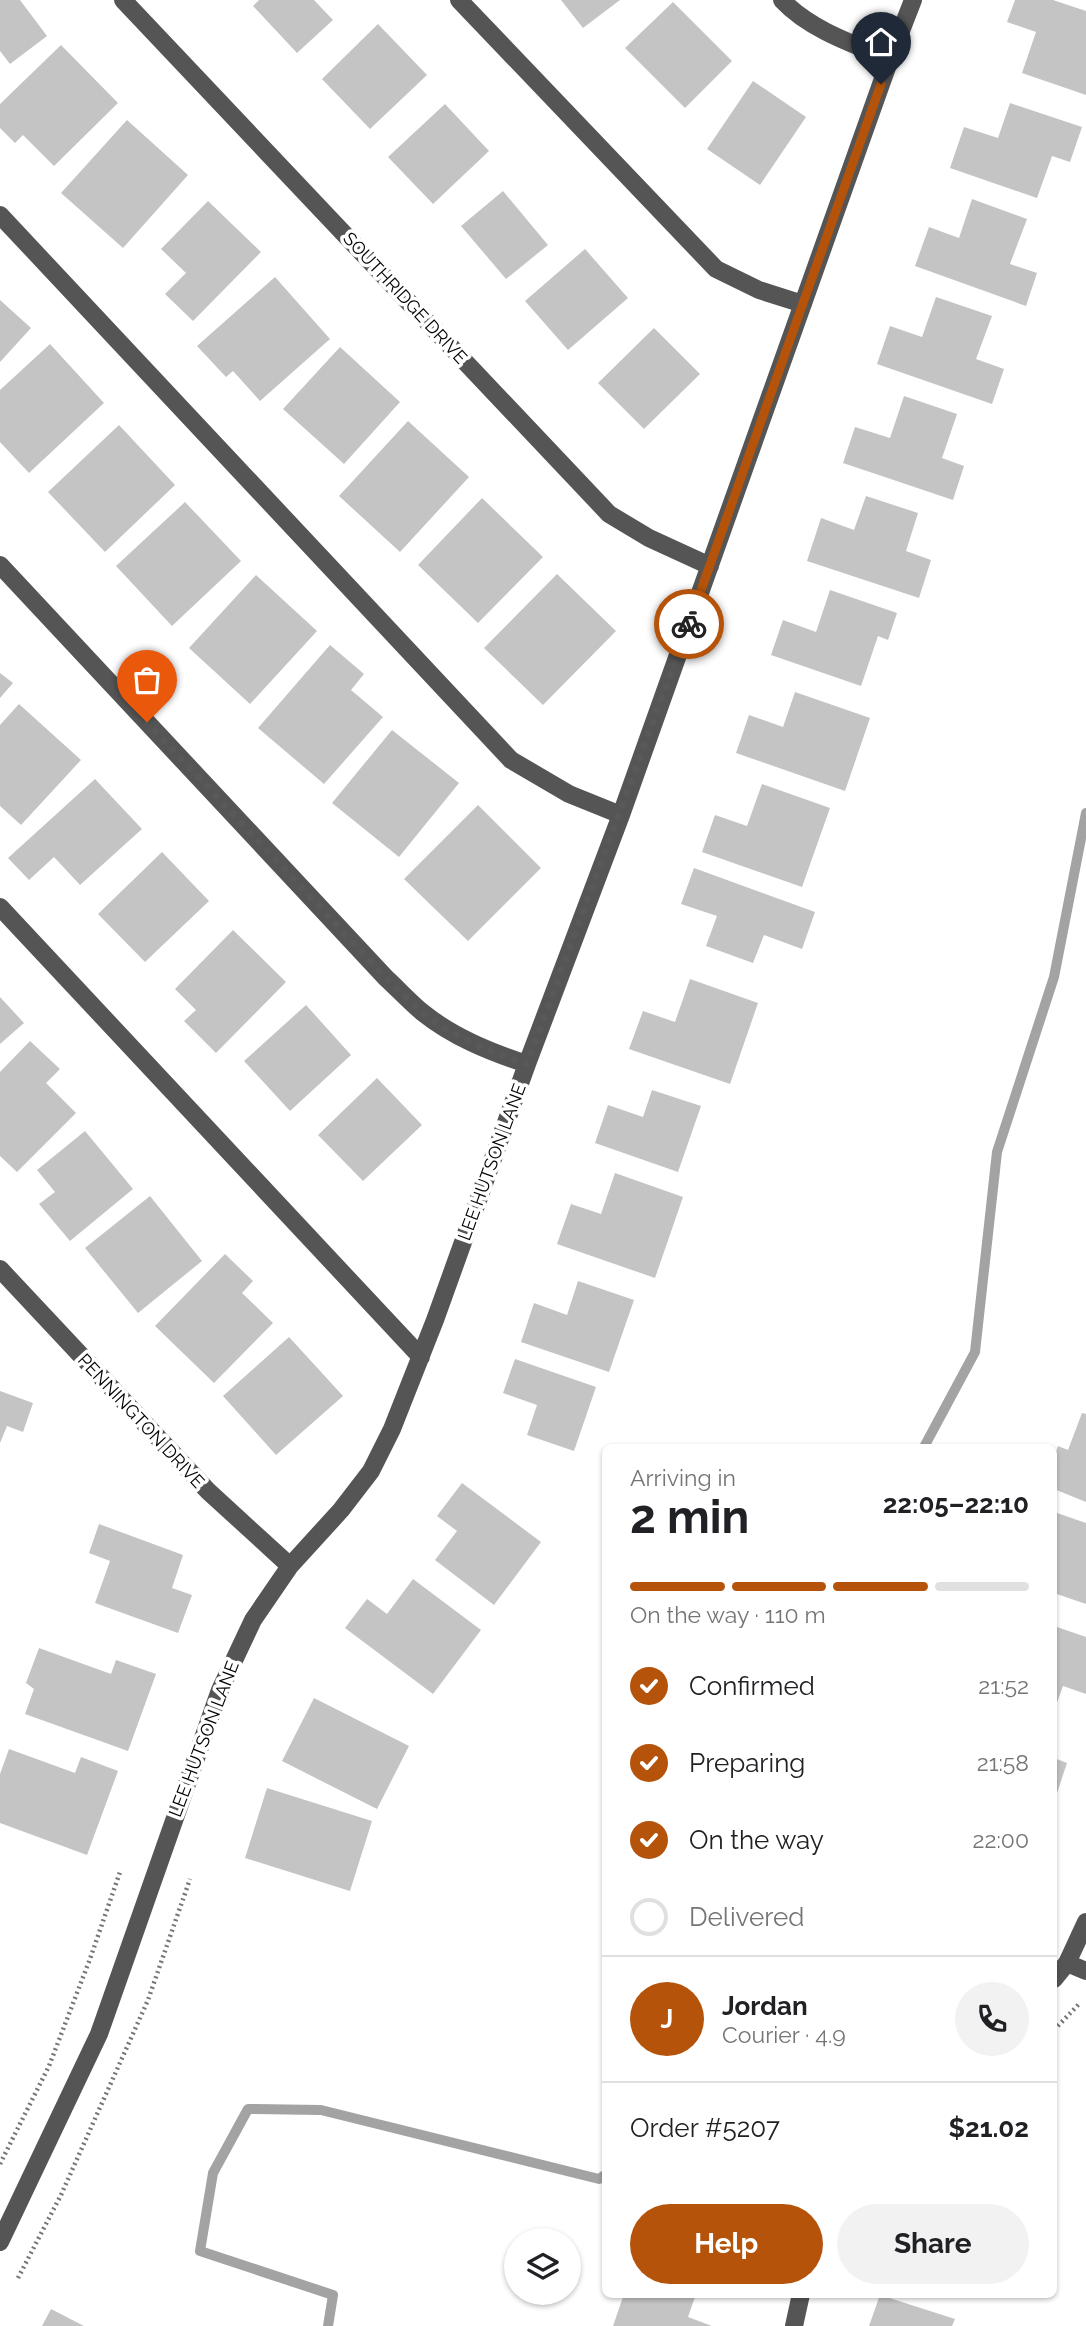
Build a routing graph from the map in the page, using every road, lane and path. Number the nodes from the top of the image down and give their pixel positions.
1 (123, 0) edge
2 (458, 0) edge
3 (782, 0) edge
4 (913, 0) edge
5 (890, 59) junction
6 (0, 215) edge
7 (803, 304) junction
8 (0, 565) edge
9 (710, 566) junction
10 (621, 814) junction
11 (0, 907) edge
12 (527, 1064) junction
13 (0, 1269) edge
14 (421, 1357) junction
15 (289, 1566) junction
16 (120, 1872) dead end
17 (190, 1879) dead end
18 (1086, 1922) edge
19 (1067, 1963) junction
20 (1086, 1971) edge
21 (1057, 1975) edge
22 (1080, 2003) dead end
23 (1057, 2027) edge
24 (0, 2164) edge
25 (0, 2242) edge
26 (18, 2278) dead end
27 (799, 2298) edge
28 (793, 2326) edge

1 - 9 street, SOUTHRIDGE DRIVE
2 - 7 street
3 - 5 street
4 - 5 street, LEE HUTSON LANE
5 - 7 street, LEE HUTSON LANE
6 - 10 street
7 - 9 street, LEE HUTSON LANE
8 - 12 street
9 - 10 street, LEE HUTSON LANE
10 - 12 street, LEE HUTSON LANE
11 - 14 street
12 - 14 street, LEE HUTSON LANE
13 - 15 street, PENNINGTON DRIVE
14 - 15 street, LEE HUTSON LANE
15 - 25 street, LEE HUTSON LANE
16 - 24 path
17 - 26 path
18 - 19 street
19 - 20 street
19 - 21 street
22 - 23 path
27 - 28 street

